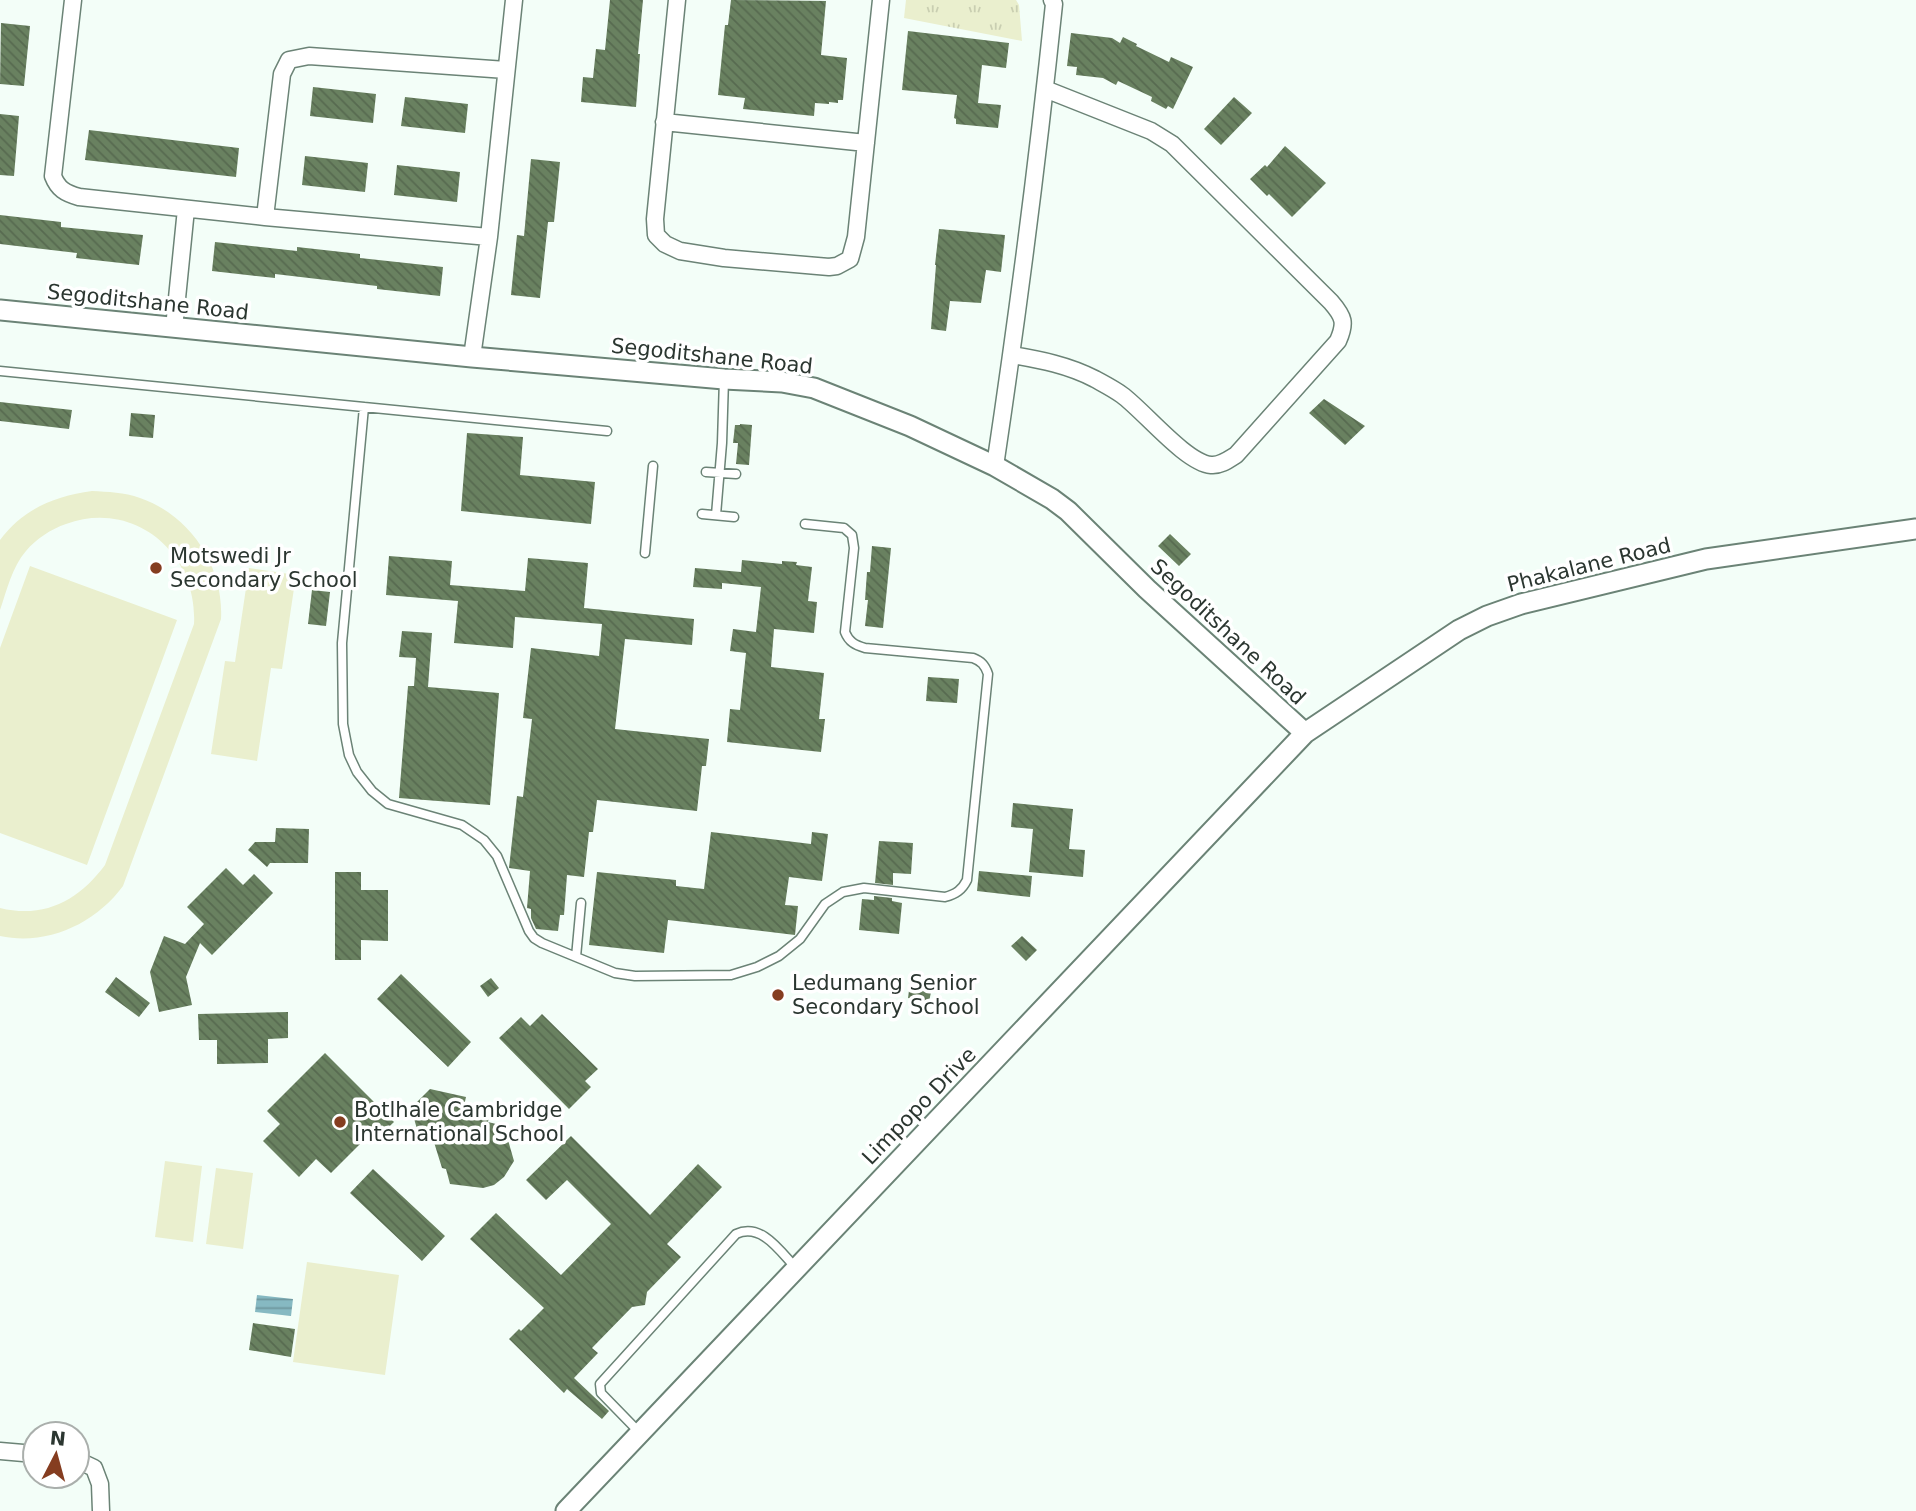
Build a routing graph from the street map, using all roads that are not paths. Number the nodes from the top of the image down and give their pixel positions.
1 (73, 0) edge
2 (514, 0) edge
3 (677, 0) edge
4 (881, 0) edge
5 (1052, 0) edge
6 (506, 69) junction
7 (1045, 89) junction
8 (664, 122) junction
9 (866, 142) junction
10 (186, 209) junction
11 (265, 217) junction
12 (489, 237) junction
13 (0, 310) edge
14 (174, 328) junction
15 (1012, 355) junction
16 (472, 357) junction
17 (0, 372) edge
18 (724, 379) junction
19 (364, 407) junction
20 (607, 432) dead end
21 (653, 466) dead end
22 (995, 466) junction
23 (706, 471) dead end
24 (719, 473) junction
25 (736, 474) dead end
26 (702, 514) dead end
27 (716, 515) junction
28 (734, 517) dead end
29 (805, 524) dead end
30 (1916, 529) edge
31 (645, 553) dead end
32 (1306, 733) junction
33 (582, 903) dead end
34 (576, 957) junction
35 (796, 1268) junction
36 (639, 1432) junction
37 (0, 1451) edge
38 (21, 1453) edge
39 (91, 1467) edge
40 (101, 1511) edge
41 (566, 1511) edge

1 - 10 street
2 - 6 street
3 - 8 street
4 - 9 street
5 - 7 street
6 - 11 street
6 - 12 street
7 - 15 street
7 - 15 street
8 - 9 street
8 - 9 street
10 - 11 street
10 - 14 street
11 - 12 street
12 - 16 street
13 - 14 street, Segoditshane Road
14 - 16 street, Segoditshane Road
15 - 22 street
16 - 18 street, Segoditshane Road
17 - 19 lane
18 - 22 street, Segoditshane Road
18 - 24 lane
19 - 20 lane
19 - 34 lane
21 - 31 lane
22 - 32 street, Segoditshane Road
23 - 24 lane
24 - 25 lane
24 - 27 lane
26 - 27 lane
27 - 28 lane
29 - 34 lane
30 - 32 street, Phakalane Road
32 - 35 street, Limpopo Drive
33 - 34 lane
35 - 36 street, Limpopo Drive
35 - 36 lane
36 - 41 street, Limpopo Drive
37 - 38 street
39 - 40 street

